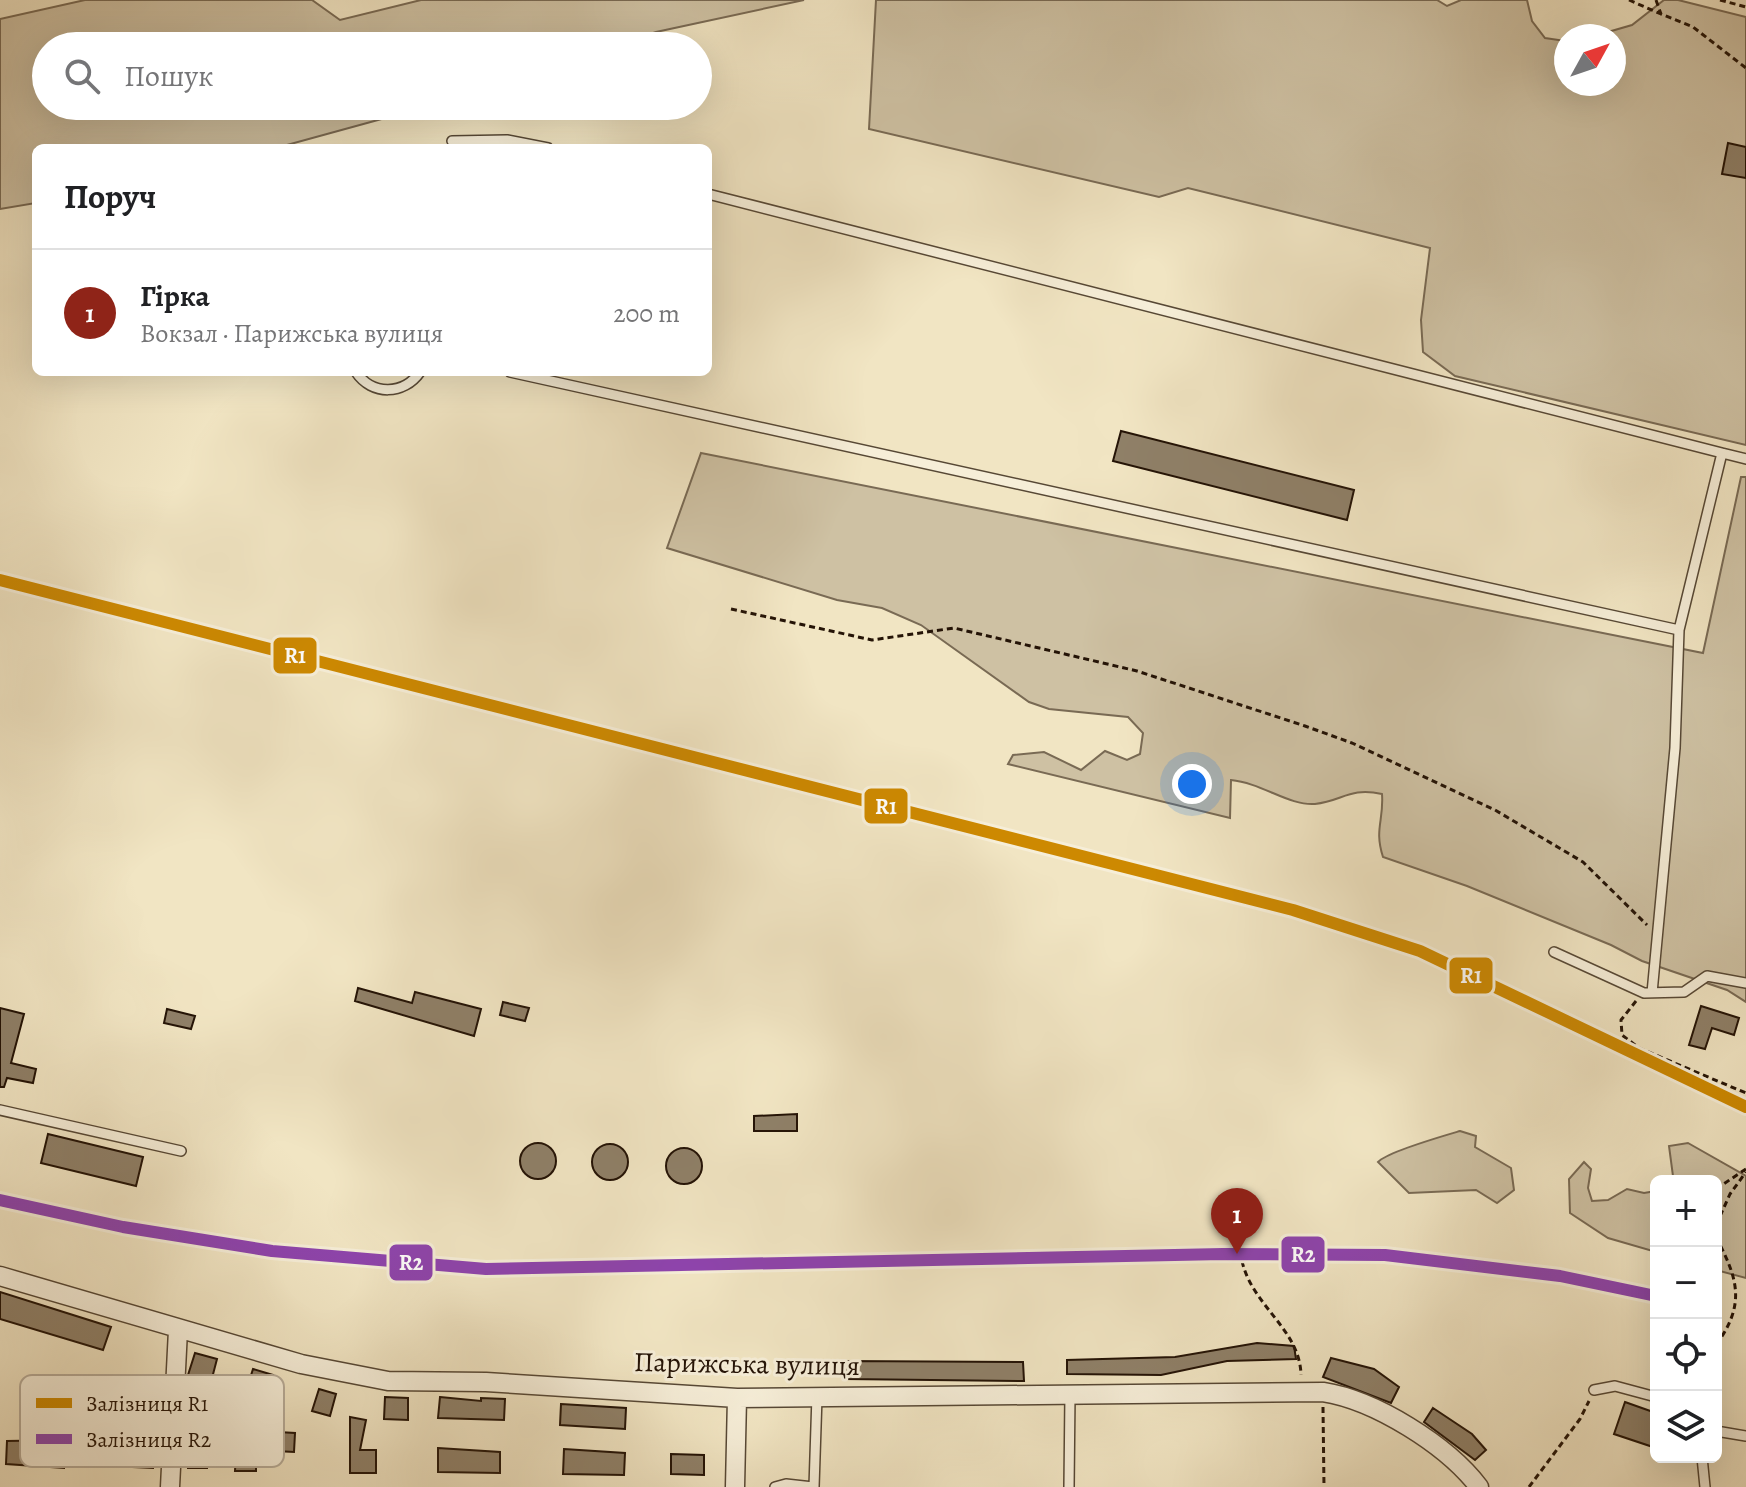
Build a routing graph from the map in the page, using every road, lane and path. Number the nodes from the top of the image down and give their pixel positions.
1 (1629, 0) edge
2 (1656, 0) edge
3 (1720, 0) edge
4 (1746, 7) edge
5 (1661, 14) junction
6 (1746, 68) edge
7 (452, 141) dead end
8 (528, 144) edge
9 (712, 195) edge
10 (361, 376) edge
11 (416, 376) edge
12 (528, 376) edge
13 (1722, 453) junction
14 (1746, 459) edge
15 (731, 609) dead end
16 (1679, 630) junction
17 (1657, 936) junction
18 (1554, 952) dead end
19 (1746, 983) edge
20 (1648, 993) junction
21 (1746, 1093) edge
22 (0, 1110) edge
23 (181, 1151) dead end
24 (1746, 1171) edge
25 (1722, 1185) edge
26 (1722, 1212) edge
27 (1721, 1247) edge
28 (1242, 1261) dead end
29 (0, 1276) edge
30 (178, 1330) junction
31 (1722, 1335) edge
32 (176, 1375) edge
33 (1594, 1390) joint
34 (1301, 1391) junction
35 (1070, 1392) junction
36 (1323, 1392) junction
37 (1650, 1395) edge
38 (817, 1396) junction
39 (737, 1398) junction
40 (1722, 1432) edge
41 (1746, 1436) edge
42 (1703, 1463) edge
43 (171, 1467) edge
44 (170, 1487) edge
45 (735, 1487) edge
46 (775, 1487) edge
47 (814, 1487) edge
48 (1069, 1487) edge
49 (1324, 1487) edge
50 (1479, 1487) edge
51 (1529, 1487) edge
52 (1705, 1487) edge

1 - 5 path
2 - 5 path
3 - 4 path
5 - 6 path
7 - 8 lane
9 - 13 lane
10 - 11 lane
12 - 16 lane
13 - 14 lane
13 - 16 lane
15 - 17 path
16 - 17 lane
17 - 20 lane
18 - 20 lane
19 - 20 lane
20 - 21 path
22 - 23 lane
24 - 25 path
24 - 26 path
27 - 31 path
28 - 34 path
29 - 30 street, Парижська вулиця
30 - 32 street
30 - 39 street, Парижська вулиця
33 - 37 lane
33 - 51 path
34 - 35 street, Парижська вулиця
34 - 36 street, Парижська вулиця
35 - 38 street, Парижська вулиця
35 - 48 lane
36 - 49 path
36 - 50 street, Парижська вулиця
38 - 39 street, Парижська вулиця
38 - 47 lane
39 - 45 street
40 - 41 lane
42 - 52 lane
43 - 44 street
46 - 47 lane

